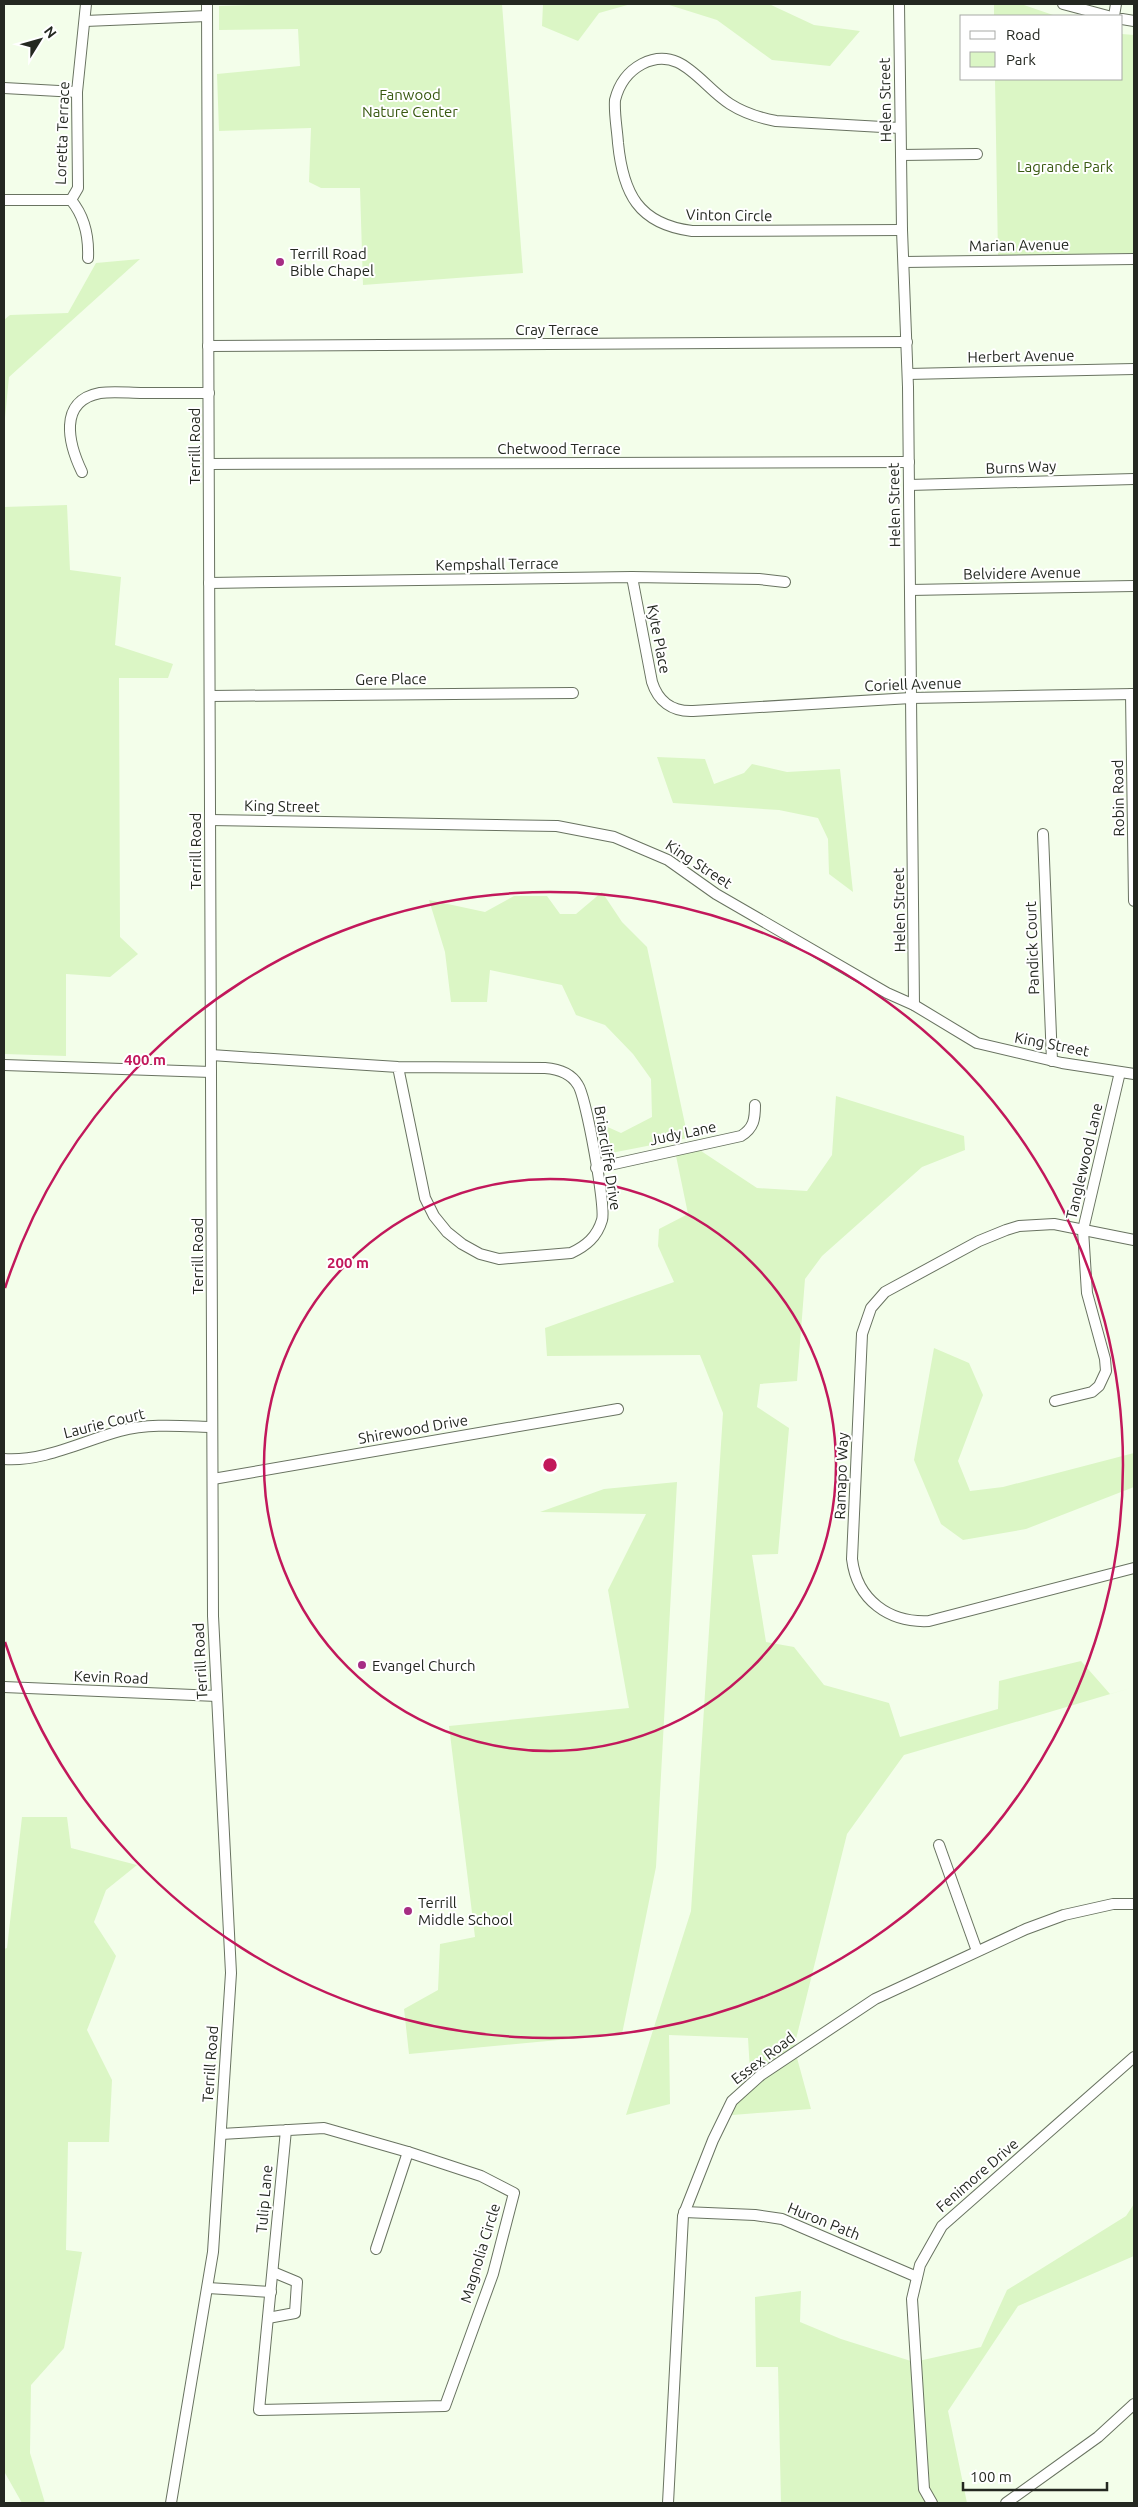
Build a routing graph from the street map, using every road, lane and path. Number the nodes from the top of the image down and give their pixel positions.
1 (86, 4) edge
2 (207, 4) edge
3 (899, 4) edge
4 (1064, 4) edge
5 (1104, 15) edge
6 (207, 16) junction
7 (85, 21) junction
8 (4, 88) edge
9 (77, 92) junction
10 (900, 128) junction
11 (976, 154) dead end
12 (901, 155) junction
13 (4, 200) edge
14 (71, 200) junction
15 (902, 230) junction
16 (88, 258) dead end
17 (1134, 259) edge
18 (904, 262) junction
19 (907, 342) junction
20 (208, 346) junction
21 (1134, 369) edge
22 (908, 374) junction
23 (209, 393) junction
24 (909, 462) junction
25 (209, 464) junction
26 (82, 472) dead end
27 (1134, 479) edge
28 (909, 485) junction
29 (632, 577) junction
30 (785, 582) dead end
31 (209, 584) junction
32 (1134, 586) edge
33 (910, 590) junction
34 (573, 692) dead end
35 (1133, 694) edge
36 (210, 696) junction
37 (911, 698) junction
38 (693, 712) joint
39 (210, 820) junction
40 (1042, 834) dead end
41 (1134, 901) edge
42 (914, 1005) junction
43 (211, 1055) junction
44 (1052, 1061) junction
45 (4, 1065) edge
46 (398, 1067) junction
47 (211, 1072) junction
48 (1120, 1072) junction
49 (1134, 1074) edge
50 (755, 1105) dead end
51 (596, 1168) junction
52 (1083, 1230) junction
53 (1134, 1240) edge
54 (1055, 1401) dead end
55 (618, 1410) dead end
56 (212, 1427) junction
57 (4, 1458) edge
58 (213, 1479) junction
59 (1134, 1568) edge
60 (4, 1687) edge
61 (217, 1696) junction
62 (939, 1846) dead end
63 (1134, 1904) edge
64 (977, 1951) junction
65 (1134, 2057) edge
66 (286, 2130) junction
67 (221, 2134) junction
68 (408, 2152) junction
69 (684, 2212) junction
70 (376, 2249) dead end
71 (273, 2272) junction
72 (917, 2277) junction
73 (208, 2288) junction
74 (271, 2292) junction
75 (268, 2318) junction
76 (1134, 2404) edge
77 (260, 2410) joint
78 (171, 2503) edge
79 (668, 2503) edge
80 (932, 2503) edge
81 (1006, 2503) edge

1 - 7 street, Loretta Terrace
2 - 6 street, Terrill Road
3 - 10 street, Helen Street
4 - 5 street
6 - 7 street
6 - 20 street, Terrill Road
7 - 9 street, Loretta Terrace
8 - 9 street
9 - 14 street, Loretta Terrace
10 - 12 street, Helen Street
10 - 15 street, Vinton Circle
11 - 12 street
12 - 15 street, Helen Street
13 - 14 street
14 - 16 street, Loretta Terrace
15 - 18 street, Helen Street
17 - 18 street, Marian Avenue
18 - 19 street, Helen Street
19 - 20 street, Cray Terrace
19 - 22 street, Helen Street
20 - 23 street, Terrill Road
21 - 22 street, Herbert Avenue
22 - 24 street, Helen Street
23 - 25 street, Terrill Road
23 - 26 street
24 - 25 street, Chetwood Terrace
24 - 28 street, Helen Street
25 - 31 street, Terrill Road
27 - 28 street, Burns Way
28 - 33 street, Helen Street
29 - 30 street, Kempshall Terrace
29 - 31 street, Kempshall Terrace
29 - 38 street, Kyte Place
31 - 36 street, Terrill Road
32 - 33 street, Belvidere Avenue
33 - 37 street, Helen Street
34 - 36 street, Gere Place
35 - 37 street, Coriell Avenue
35 - 41 street, Robin Road
36 - 39 street, Terrill Road
37 - 38 street, Coriell Avenue
37 - 42 street, Helen Street
39 - 42 street, King Street
39 - 43 street, Terrill Road
40 - 44 street, Pandick Court
42 - 44 street, King Street
43 - 46 street, Briarcliffe Drive
43 - 47 street, Terrill Road
44 - 48 street, King Street
45 - 47 street
46 - 51 street, Briarcliffe Drive
46 - 51 street, Briarcliffe Drive
47 - 56 street, Terrill Road
48 - 49 street, King Street
48 - 52 street, Tanglewood Lane
50 - 51 street, Judy Lane
52 - 53 street, Ramapo Way
52 - 54 street, Tanglewood Lane
52 - 59 street, Ramapo Way
55 - 58 street, Shirewood Drive
56 - 57 street, Laurie Court
56 - 58 street, Terrill Road
58 - 61 street, Terrill Road
60 - 61 street, Kevin Road
61 - 67 street, Terrill Road
62 - 64 street
63 - 64 street, Essex Road
64 - 69 street, Essex Road
65 - 72 street, Fenimore Drive
66 - 67 street, Magnolia Circle
66 - 68 street, Magnolia Circle
66 - 71 street, Tulip Lane
67 - 73 street, Terrill Road
68 - 70 street
68 - 77 street, Magnolia Circle
69 - 72 street, Huron Path
69 - 79 street, Essex Road
71 - 74 street, Tulip Lane
71 - 75 street
72 - 80 street, Fenimore Drive
73 - 74 street
73 - 78 street, Terrill Road
74 - 75 street, Tulip Lane
75 - 77 street, Tulip Lane
76 - 81 street

